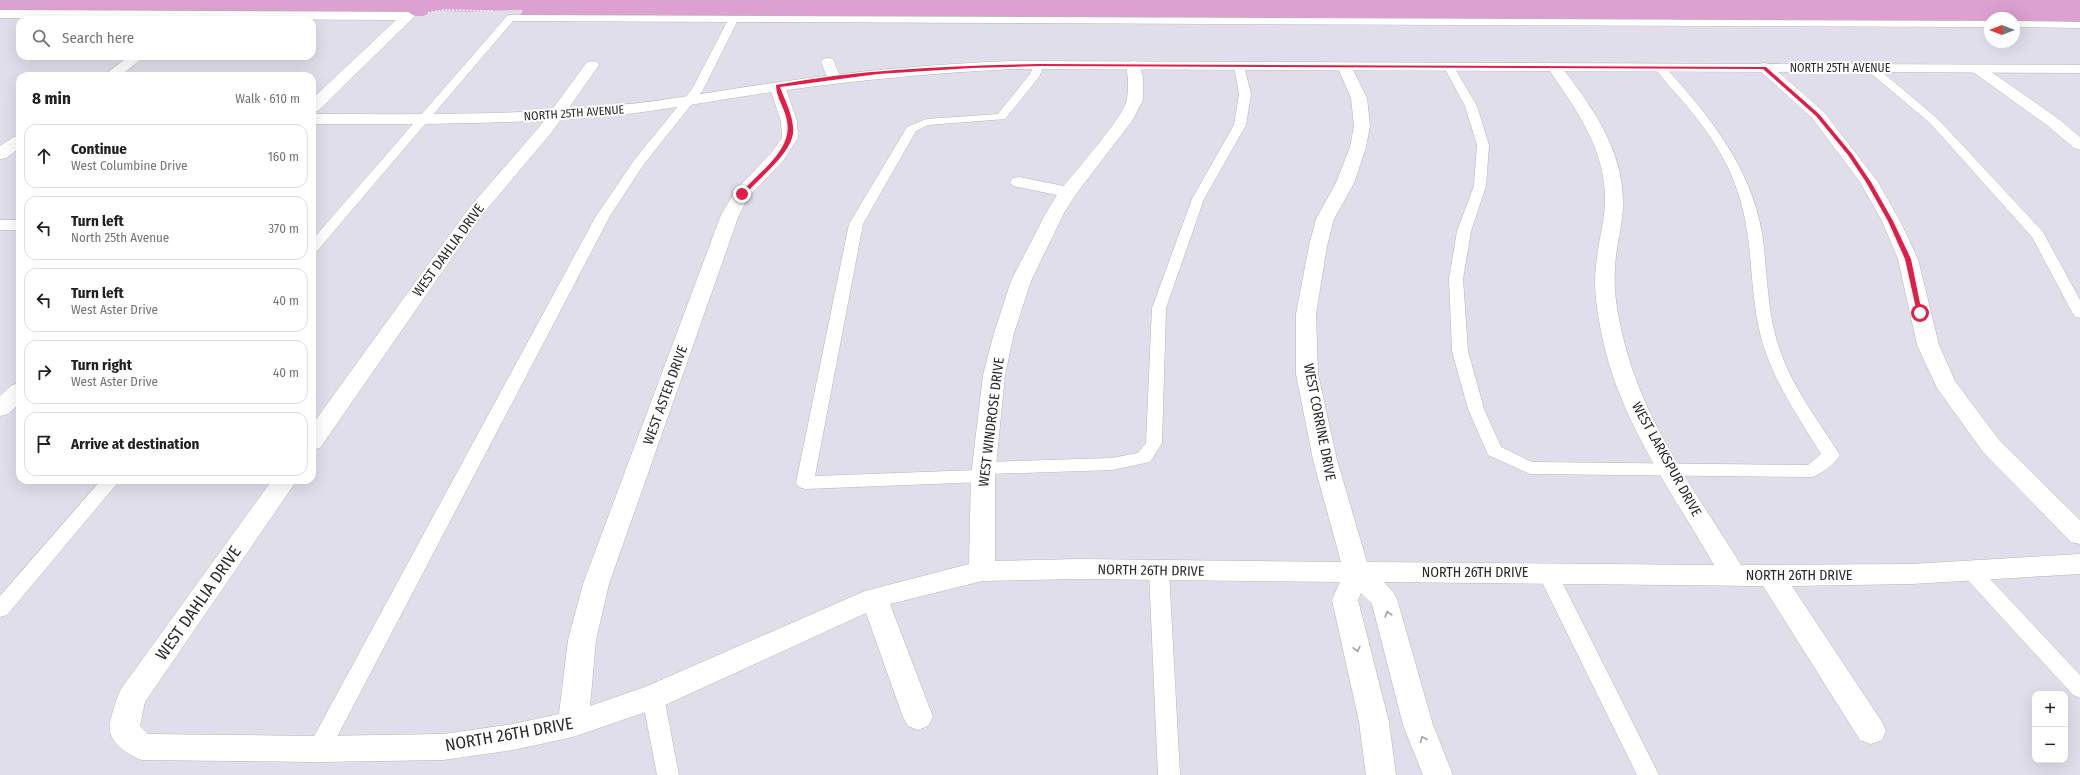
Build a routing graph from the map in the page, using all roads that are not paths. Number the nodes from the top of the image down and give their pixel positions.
1 (0, 14) edge
2 (96, 16) edge
3 (316, 17) edge
4 (733, 20) junction
5 (1984, 24) edge
6 (2020, 24) edge
7 (2080, 25) edge
8 (132, 60) edge
9 (828, 62) dead end
10 (592, 65) dead end
11 (1039, 65) junction
12 (1133, 65) junction
13 (1240, 66) junction
14 (1344, 66) junction
15 (1449, 66) junction
16 (1554, 67) junction
17 (1660, 68) junction
18 (1764, 68) junction
19 (1871, 68) junction
20 (1978, 69) junction
21 (2080, 69) edge
22 (116, 72) edge
23 (834, 79) junction
24 (777, 86) junction
25 (686, 102) junction
26 (316, 104) edge
27 (556, 115) junction
28 (424, 118) junction
29 (316, 119) edge
30 (16, 143) edge
31 (2080, 145) edge
32 (0, 154) edge
33 (1020, 182) dead end
34 (1068, 192) junction
35 (0, 225) edge
36 (16, 225) edge
37 (316, 243) edge
38 (2080, 314) edge
39 (16, 394) edge
40 (0, 409) edge
41 (316, 436) edge
42 (1671, 471) junction
43 (984, 472) junction
44 (108, 484) edge
45 (282, 484) edge
46 (2080, 535) edge
47 (2080, 564) edge
48 (1970, 570) junction
49 (982, 571) junction
50 (1159, 571) junction
51 (1357, 572) junction
52 (1547, 572) junction
53 (1733, 575) junction
54 (1771, 576) junction
55 (874, 598) junction
56 (0, 608) edge
57 (2080, 689) edge
58 (653, 697) junction
59 (918, 717) dead end
60 (573, 724) junction
61 (124, 731) joint
62 (1871, 731) dead end
63 (319, 749) junction
64 (668, 775) edge
65 (1169, 775) edge
66 (1381, 775) edge
67 (1438, 775) edge
68 (1648, 775) edge

1 - 2 street
3 - 26 street
4 - 5 lane
4 - 25 lane
4 - 28 lane
6 - 7 lane
8 - 22 street
9 - 23 street
10 - 27 street, WEST DAHLIA DRIVE
11 - 12 street, NORTH 25TH AVENUE
11 - 23 street, NORTH 25TH AVENUE
11 - 43 lane
12 - 13 street, NORTH 25TH AVENUE
12 - 34 street, WEST WINDROSE DRIVE
13 - 14 street, NORTH 25TH AVENUE
13 - 43 lane
14 - 15 street, NORTH 25TH AVENUE
14 - 51 street, WEST CORRINE DRIVE
15 - 16 street, NORTH 25TH AVENUE
15 - 42 lane
16 - 17 street, NORTH 25TH AVENUE
16 - 42 street, WEST LARKSPUR DRIVE
17 - 18 street, NORTH 25TH AVENUE
17 - 42 lane
18 - 19 street, NORTH 25TH AVENUE
18 - 46 street
19 - 20 street, NORTH 25TH AVENUE
19 - 38 lane
20 - 21 street, NORTH 25TH AVENUE
20 - 31 street
23 - 24 street, NORTH 25TH AVENUE
24 - 25 street, NORTH 25TH AVENUE
24 - 60 street, WEST ASTER DRIVE
25 - 27 street, NORTH 25TH AVENUE
25 - 63 lane
27 - 28 street, NORTH 25TH AVENUE
27 - 41 street, WEST DAHLIA DRIVE
28 - 29 street, NORTH 25TH AVENUE
28 - 37 lane
30 - 32 street
33 - 34 street
34 - 43 street, WEST WINDROSE DRIVE
35 - 36 street
39 - 40 street
42 - 53 street, WEST LARKSPUR DRIVE
43 - 49 street, WEST WINDROSE DRIVE
44 - 56 lane
45 - 61 street, WEST DAHLIA DRIVE
47 - 48 street, NORTH 26TH DRIVE
48 - 54 street, NORTH 26TH DRIVE
48 - 57 lane
49 - 50 street, NORTH 26TH DRIVE
49 - 55 street, NORTH 26TH DRIVE
50 - 51 street, NORTH 26TH DRIVE
50 - 65 lane
51 - 52 street, NORTH 26TH DRIVE
51 -> 66 street
67 -> 51 street, WEST CORRINE DRIVE
52 - 53 street, NORTH 26TH DRIVE
52 - 68 lane
53 - 54 street, NORTH 26TH DRIVE
54 - 62 street
55 - 58 street, NORTH 26TH DRIVE
55 - 59 street
58 - 60 street, NORTH 26TH DRIVE
58 - 64 lane
60 - 63 street, NORTH 26TH DRIVE
61 - 63 street, NORTH 26TH DRIVE

